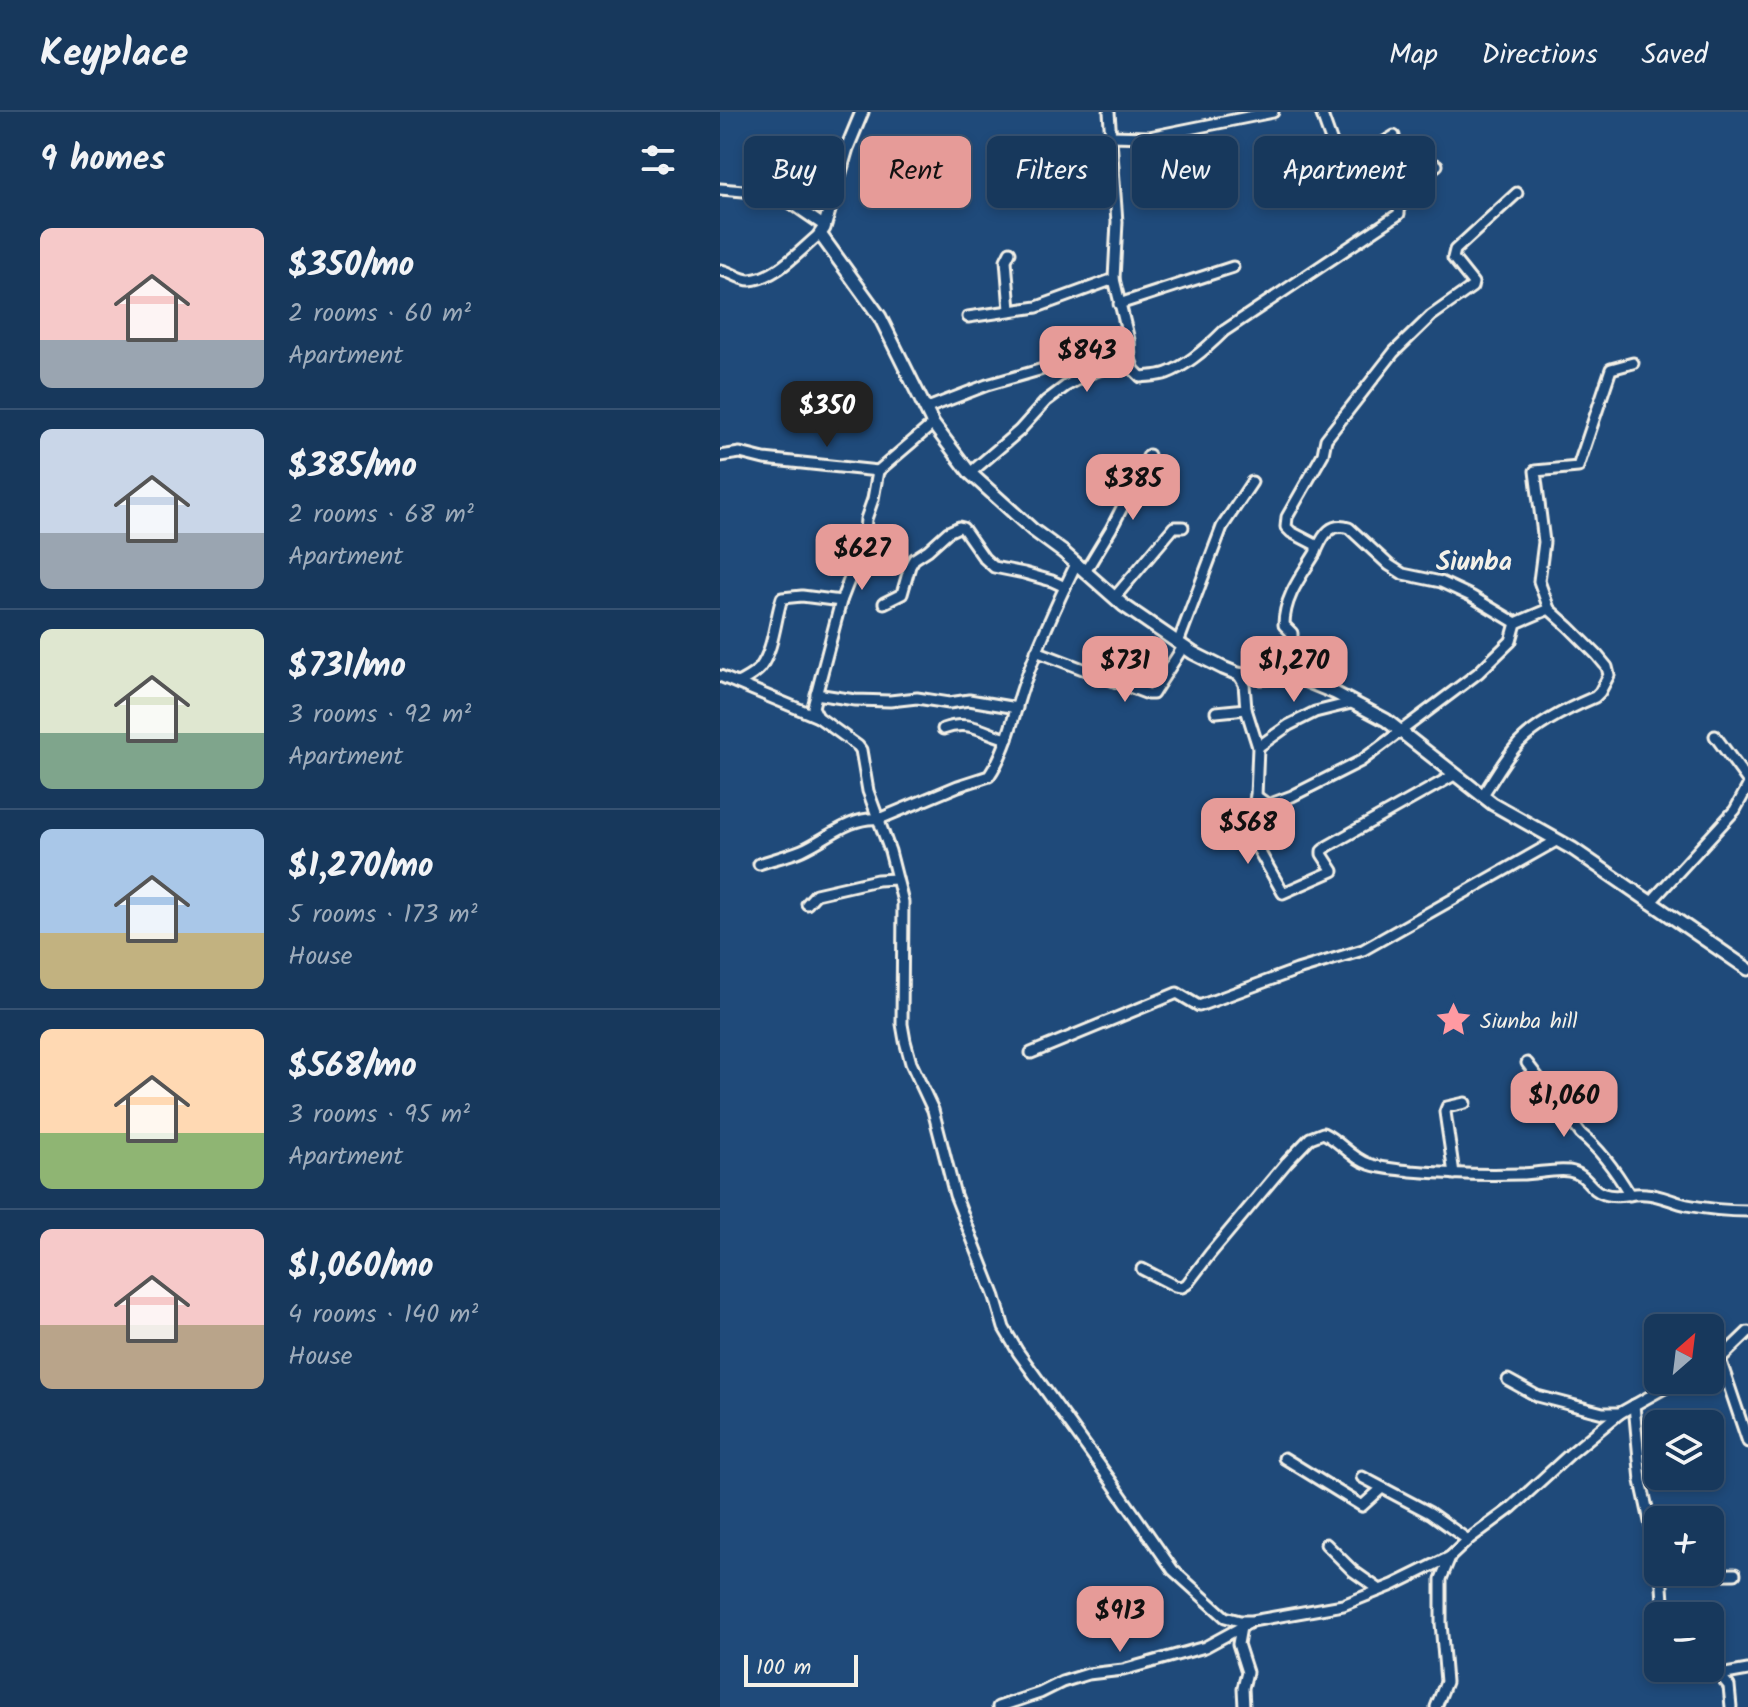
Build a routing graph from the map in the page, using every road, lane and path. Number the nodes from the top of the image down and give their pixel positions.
1 (862, 112) edge
2 (1109, 112) edge
3 (1273, 112) edge
4 (1321, 112) edge
5 (1110, 136) edge
6 (1116, 136) edge
7 (1330, 136) edge
8 (1437, 165) dead end
9 (720, 189) edge
10 (1517, 193) dead end
11 (1116, 208) edge
12 (822, 230) junction
13 (1010, 252) dead end
14 (1233, 267) dead end
15 (720, 270) edge
16 (1114, 279) junction
17 (1119, 304) junction
18 (1010, 310) junction
19 (968, 317) dead end
20 (1130, 359) junction
21 (1633, 363) dead end
22 (1043, 369) dead end
23 (925, 409) junction
24 (933, 424) junction
25 (1149, 455) dead end
26 (720, 456) edge
27 (878, 471) junction
28 (970, 473) junction
29 (1252, 482) dead end
30 (1183, 527) dead end
31 (1316, 550) junction
32 (1081, 568) junction
33 (1065, 587) junction
34 (1115, 597) junction
35 (841, 601) junction
36 (884, 603) dead end
37 (1549, 609) junction
38 (1516, 623) junction
39 (1181, 645) junction
40 (1036, 651) junction
41 (1238, 674) junction
42 (720, 676) edge
43 (1279, 677) junction
44 (738, 683) junction
45 (816, 694) junction
46 (1351, 703) junction
47 (1017, 708) junction
48 (1246, 709) junction
49 (1216, 712) dead end
50 (818, 717) junction
51 (943, 729) dead end
52 (1399, 731) junction
53 (1715, 736) dead end
54 (1007, 739) junction
55 (1258, 747) junction
56 (1456, 774) junction
57 (1748, 783) edge
58 (1256, 796) junction
59 (1482, 796) junction
60 (879, 819) junction
61 (1556, 841) junction
62 (759, 864) dead end
63 (897, 879) junction
64 (1650, 903) junction
65 (807, 904) dead end
66 (1748, 969) edge
67 (1031, 1053) dead end
68 (1527, 1063) dead end
69 (1465, 1103) dead end
70 (1454, 1174) junction
71 (1630, 1195) junction
72 (1748, 1211) edge
73 (1142, 1269) dead end
74 (1748, 1332) edge
75 (1724, 1354) edge
76 (1508, 1380) dead end
77 (1724, 1384) edge
78 (1654, 1394) edge
79 (1634, 1405) junction
80 (1620, 1413) junction
81 (1748, 1442) edge
82 (1284, 1458) dead end
83 (1362, 1477) dead end
84 (1382, 1488) junction
85 (1647, 1506) edge
86 (1468, 1540) junction
87 (1326, 1544) dead end
88 (1450, 1557) junction
89 (1724, 1574) edge
90 (1735, 1574) dead end
91 (1380, 1590) junction
92 (1252, 1621) junction
93 (1241, 1627) junction
94 (1748, 1670) edge
95 (1724, 1674) edge
96 (1724, 1680) edge
97 (998, 1707) edge
98 (1244, 1707) edge
99 (1436, 1707) edge
100 (1731, 1707) edge

1 - 12 street
2 - 5 street
3 - 6 street
4 - 7 street
8 - 20 street
9 - 12 street
10 - 31 street
11 - 16 street
12 - 15 street
12 - 23 street
13 - 18 street
14 - 17 street
16 - 17 street
16 - 18 street
17 - 20 street
18 - 19 street
20 - 28 street
21 - 37 street
22 - 23 street
23 - 24 street
24 - 27 street
24 - 28 street
25 - 32 street
26 - 27 street
27 - 35 street
28 - 32 street
29 - 39 street
30 - 34 street
31 - 38 street
31 - 43 street
32 - 33 street
32 - 34 street
33 - 36 street
33 - 40 street
34 - 39 street
35 - 44 street
35 - 45 street
37 - 38 street
37 - 59 street
38 - 52 street
39 - 40 street
39 - 41 street
40 - 47 street
41 - 43 street
41 - 48 street
42 - 44 street
43 - 46 street
44 - 50 street
45 - 47 street
45 - 50 street
46 - 52 street
46 - 55 street
47 - 54 street
48 - 49 street
48 - 55 street
50 - 60 street
51 - 54 street
52 - 56 street
52 - 58 street
53 - 57 street
54 - 60 street
55 - 58 street
56 - 58 street
56 - 59 street
57 - 64 street
59 - 61 street
60 - 62 street
60 - 63 street
61 - 64 street
61 - 67 street
63 - 65 street
63 - 92 street
64 - 66 street
68 - 71 street
69 - 70 street
70 - 71 street
70 - 73 street
71 - 72 street
74 - 75 street
76 - 80 street
77 - 81 street
78 - 79 street
79 - 80 street
79 - 85 street
80 - 86 street
82 - 84 street
83 - 84 street
84 - 86 street
86 - 88 street
87 - 91 street
88 - 91 street
88 - 99 street
89 - 90 street
91 - 92 street
92 - 93 street
93 - 97 street
93 - 98 street
94 - 95 street
96 - 100 street

